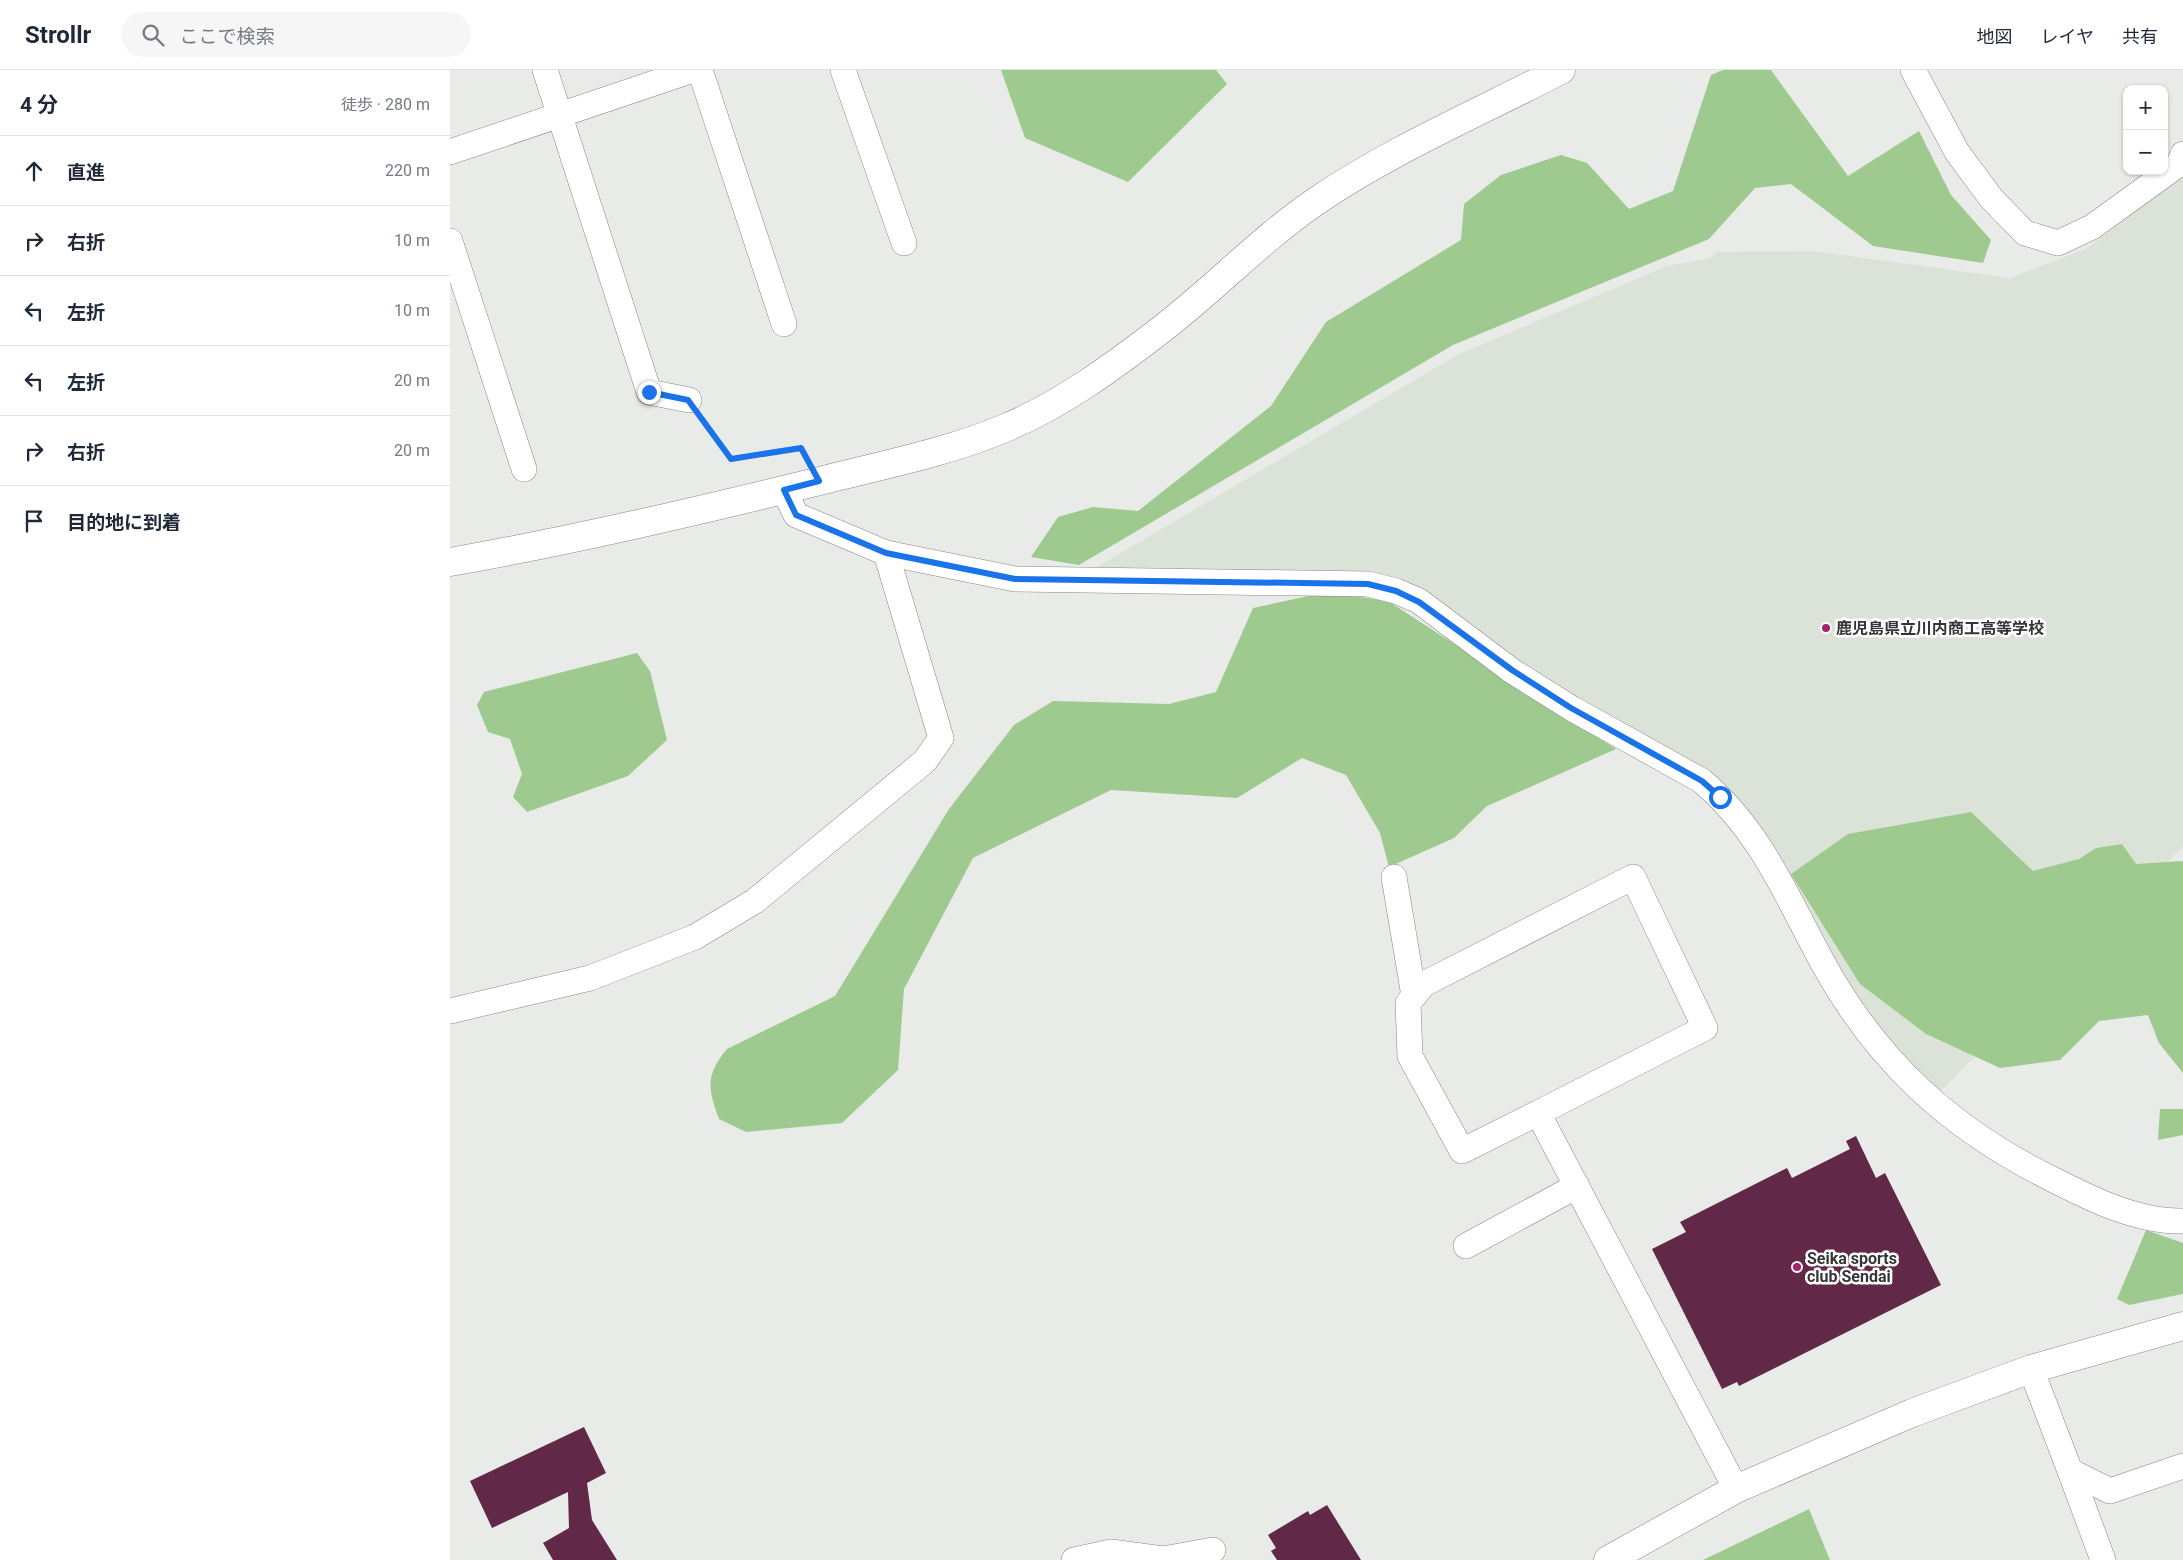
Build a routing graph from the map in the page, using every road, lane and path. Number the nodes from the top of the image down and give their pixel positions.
1 (545, 70) edge
2 (693, 70) edge
3 (700, 70) edge
4 (843, 70) edge
5 (1562, 70) edge
6 (1913, 70) edge
7 (560, 115) junction
8 (450, 152) edge
9 (2183, 154) edge
10 (450, 240) edge
11 (904, 243) dead end
12 (784, 324) dead end
13 (688, 400) joint
14 (524, 469) dead end
15 (819, 481) junction
16 (784, 490) junction
17 (886, 553) junction
18 (450, 562) edge
19 (1394, 877) dead end
20 (1414, 996) junction
21 (450, 1011) edge
22 (1538, 1113) junction
23 (1577, 1186) junction
24 (2183, 1221) edge
25 (1466, 1246) dead end
26 (2183, 1326) edge
27 (2031, 1369) junction
28 (2183, 1466) edge
29 (2070, 1471) junction
30 (1736, 1489) junction
31 (1212, 1550) dead end
32 (1074, 1560) edge
33 (1608, 1560) edge
34 (2103, 1560) edge

1 - 7 street
2 - 7 street
3 - 12 street
4 - 11 street
5 - 15 street
6 - 9 street
7 - 8 street
7 - 13 street
10 - 14 street
13 - 15 path
15 - 16 street
16 - 17 street
16 - 18 street
17 - 21 street
17 - 24 street
19 - 20 street
20 - 22 street
20 - 22 street
22 - 23 street
23 - 25 street
23 - 30 street
26 - 27 street
27 - 29 street
27 - 30 street
28 - 29 street
29 - 34 street
30 - 33 street
31 - 32 street

